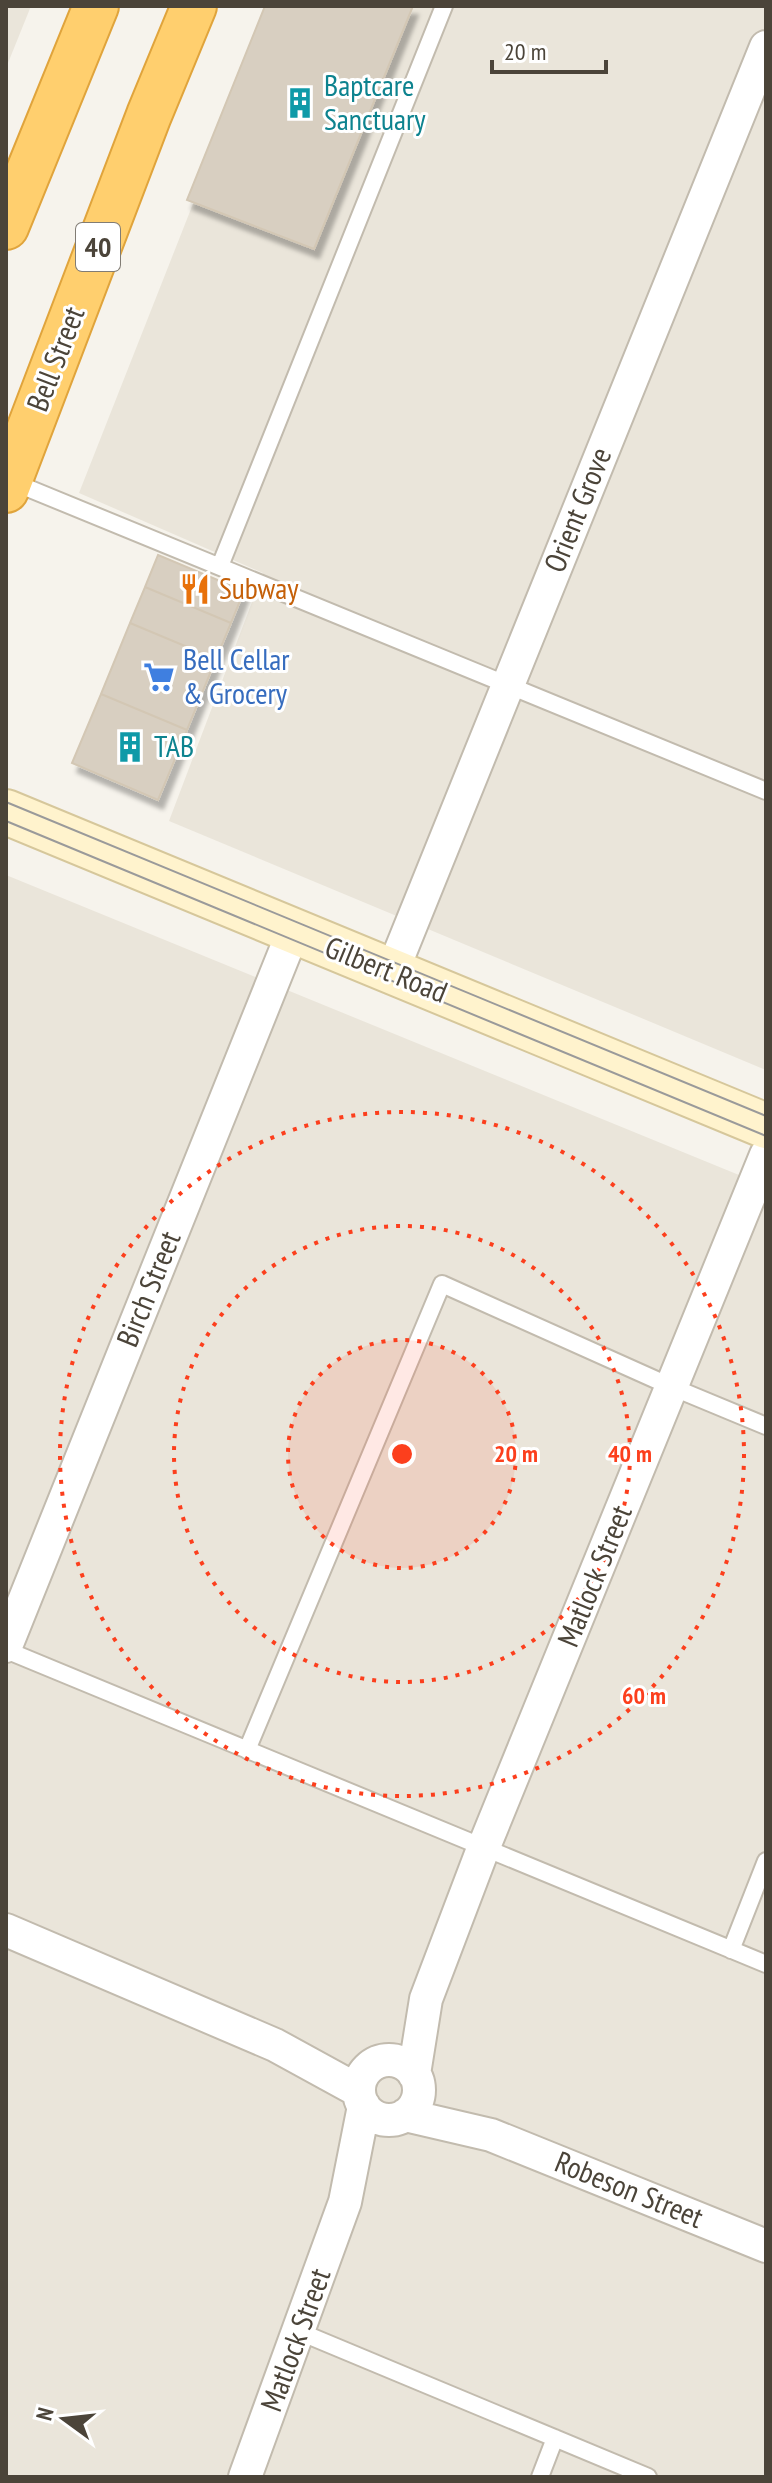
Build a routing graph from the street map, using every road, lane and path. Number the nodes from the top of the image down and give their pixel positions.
1 (96, 6) edge
2 (194, 6) edge
3 (444, 6) edge
4 (766, 47) edge
5 (6, 227) edge
6 (8, 485) edge
7 (220, 566) junction
8 (507, 685) junction
9 (766, 791) edge
10 (6, 812) edge
11 (293, 932) junction
12 (392, 972) junction
13 (766, 1126) edge
14 (766, 1155) edge
15 (672, 1387) junction
16 (766, 1426) edge
17 (6, 1648) edge
18 (247, 1750) junction
19 (483, 1849) junction
20 (766, 1861) edge
21 (6, 1930) edge
22 (731, 1950) junction
23 (766, 1964) edge
24 (426, 1999) junction
25 (416, 2079) junction
26 (378, 2093) junction
27 (491, 2135) junction
28 (766, 2246) edge
29 (300, 2332) junction
30 (555, 2438) junction
31 (245, 2477) edge
32 (540, 2477) edge
33 (648, 2477) edge

1 - 5 highway
2 - 6 highway, Bell Street / 40
3 - 7 lane
4 - 8 street, Orient Grove
6 - 7 lane
7 - 8 lane
8 - 9 lane
8 - 12 street, Orient Grove
10 - 11 street, Gilbert Road
11 - 12 street, Gilbert Road
11 - 17 street, Birch Street
12 - 13 street, Gilbert Road
14 - 15 street, Matlock Street
15 - 16 lane
15 - 18 lane
15 - 19 street, Matlock Street
17 - 18 lane
18 - 19 lane
19 - 22 lane
19 - 24 street, Matlock Street
20 - 22 lane
21 - 26 street, Robeson Street
22 - 23 lane
24 - 25 street, Matlock Street
24 - 26 street, Matlock Street
25 - 26 street, Matlock Street
25 - 26 street, Robeson Street
25 - 27 street, Robeson Street
26 - 27 street, Robeson Street
26 - 29 street, Matlock Street
27 - 28 street, Robeson Street
29 - 30 lane
29 - 31 street, Matlock Street
30 - 32 lane
30 - 33 lane

